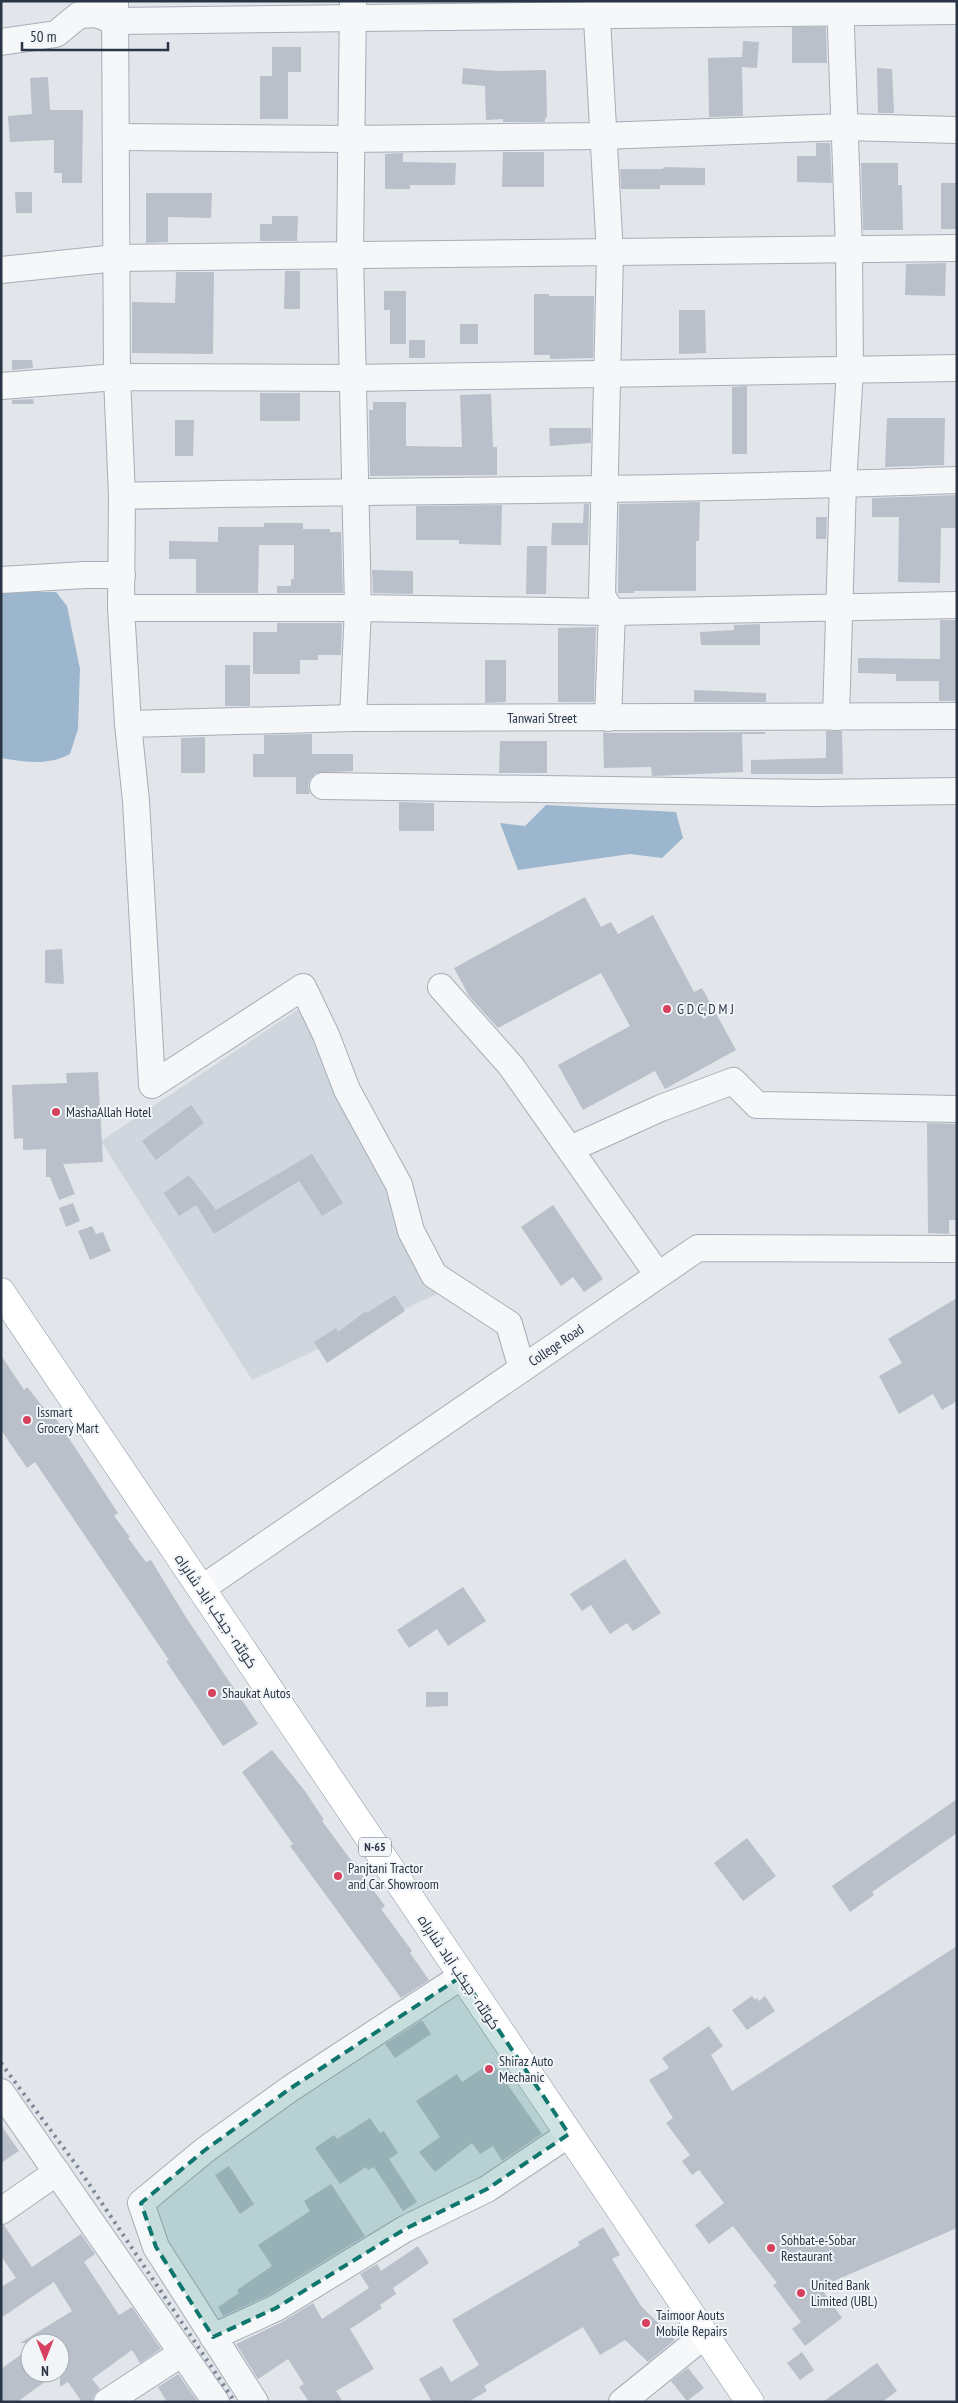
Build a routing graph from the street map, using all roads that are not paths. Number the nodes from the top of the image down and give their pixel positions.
1 (840, 6) edge
2 (596, 7) edge
3 (116, 11) edge
4 (353, 11) edge
5 (957, 11) edge
6 (1, 42) edge
7 (844, 128) junction
8 (957, 130) edge
9 (117, 136) junction
10 (602, 136) junction
11 (351, 139) junction
12 (957, 248) edge
13 (849, 249) junction
14 (350, 254) junction
15 (610, 254) junction
16 (116, 258) junction
17 (1, 270) edge
18 (957, 368) edge
19 (850, 370) junction
20 (608, 374) junction
21 (117, 377) junction
22 (352, 378) junction
23 (1, 386) edge
24 (957, 480) edge
25 (843, 484) junction
26 (606, 490) junction
27 (356, 491) junction
28 (122, 496) junction
29 (122, 576) junction
30 (1, 580) edge
31 (957, 605) edge
32 (122, 608) junction
33 (358, 608) junction
34 (841, 608) junction
35 (612, 612) junction
36 (957, 716) edge
37 (836, 717) junction
38 (353, 718) junction
39 (608, 718) junction
40 (128, 724) junction
41 (323, 786) dead end
42 (957, 791) edge
43 (441, 987) dead end
44 (957, 1109) edge
45 (570, 1149) junction
46 (957, 1249) edge
47 (658, 1275) junction
48 (1, 1292) edge
49 (522, 1369) junction
50 (201, 1589) junction
51 (462, 1976) junction
52 (1, 2092) edge
53 (569, 2134) junction
54 (57, 2172) junction
55 (1, 2211) edge
56 (705, 2335) junction
57 (213, 2337) junction
58 (182, 2352) junction
59 (107, 2402) edge
60 (216, 2402) edge
61 (255, 2402) edge
62 (622, 2402) edge
63 (750, 2402) edge

1 - 2 street
1 - 5 street
1 - 7 street
2 - 4 street
2 - 10 street
3 - 4 street
3 - 6 street
3 - 9 street
4 - 11 street
7 - 8 street
7 - 10 street
7 - 13 street
9 - 11 street
9 - 16 street
10 - 11 street
10 - 15 street
11 - 14 street
12 - 13 street
13 - 15 street
13 - 19 street
14 - 15 street
14 - 16 street
14 - 22 street
15 - 20 street
16 - 17 street
16 - 21 street
18 - 19 street
19 - 20 street
19 - 25 street
20 - 22 street
20 - 26 street
21 - 22 street
21 - 23 street
21 - 28 street
22 - 27 street
24 - 25 street
25 - 26 street
25 - 34 street
26 - 27 street
26 - 35 street
27 - 28 street
27 - 33 street
28 - 29 street
29 - 30 street
29 - 32 street
31 - 34 street
32 - 33 street
32 - 40 street
33 - 35 street
33 - 38 street
34 - 35 street
34 - 37 street
35 - 39 street
36 - 37 street, Tanwari Street
37 - 39 street, Tanwari Street
38 - 39 street, Tanwari Street
38 - 40 street, Tanwari Street
40 - 49 street
41 - 42 street
43 - 45 street
44 - 45 street
45 - 47 street
46 - 47 street, College Road
47 - 49 street, College Road
48 - 50 highway, کوئٹہ - جیکب آباد شاہراہ / N-65
49 - 50 street, College Road
50 - 51 highway, کوئٹہ - جیکب آباد شاہراہ / N-65
51 - 53 highway, کوئٹہ - جیکب آباد شاہراہ / N-65
51 - 57 street
52 - 54 street
53 - 56 highway, کوئٹہ - جیکب آباد شاہراہ / N-65
53 - 57 street
54 - 55 street
54 - 58 street
56 - 62 street
56 - 63 highway, کوئٹہ - جیکب آباد شاہراہ / N-65
57 - 61 street
58 - 59 street
58 - 60 street

